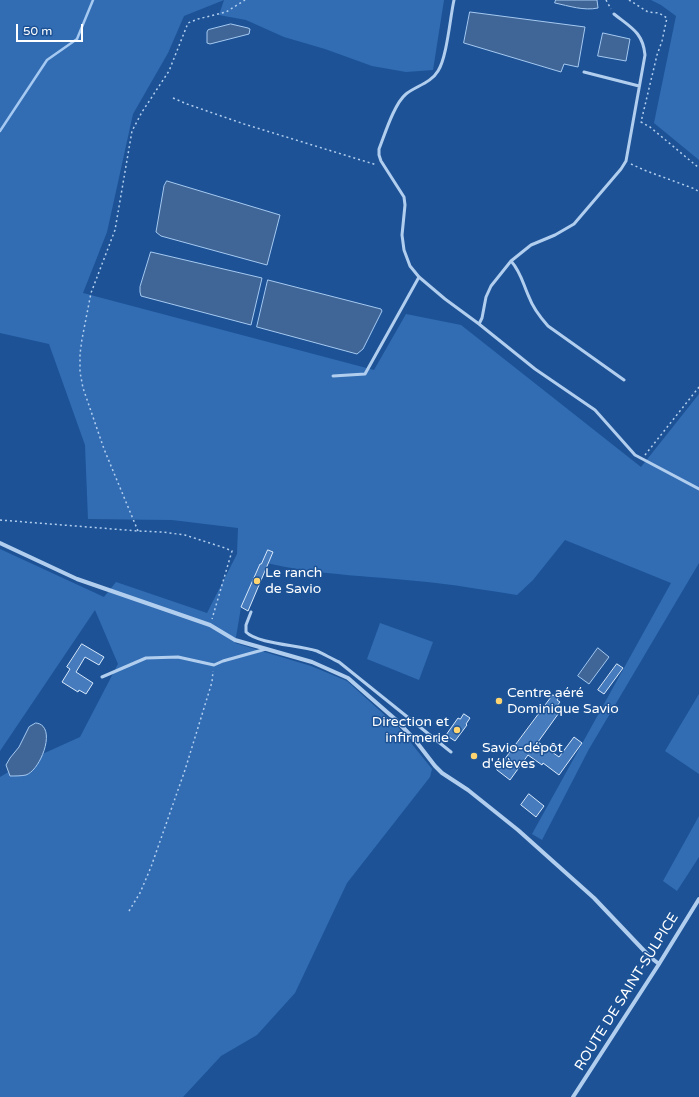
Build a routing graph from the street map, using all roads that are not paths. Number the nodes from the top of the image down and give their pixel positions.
1 (454, 0) edge
2 (614, 14) road end
3 (584, 72) dead end
4 (639, 86) junction
5 (511, 261) junction
6 (419, 277) junction
7 (479, 324) junction
8 (333, 376) dead end
9 (624, 380) dead end
10 (699, 489) edge
11 (0, 543) edge
12 (251, 612) dead end
13 (268, 649) junction
14 (102, 677) dead end
15 (451, 752) dead end
16 (699, 899) edge
17 (659, 964) junction
18 (573, 1097) edge

1 - 6 lane
2 - 4 lane
3 - 4 lane
4 - 5 lane
5 - 7 lane
5 - 9 lane
6 - 7 lane
6 - 8 lane
7 - 10 lane
11 - 13 street
12 - 15 lane
13 - 14 lane
13 - 17 street
16 - 17 street, ROUTE DE SAINT-SULPICE
17 - 18 street, ROUTE DE SAINT-SULPICE

